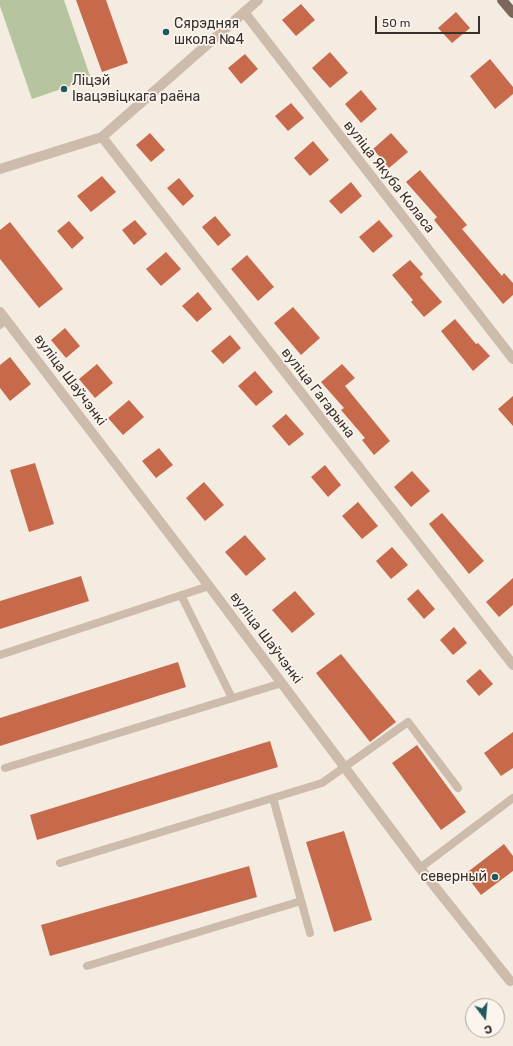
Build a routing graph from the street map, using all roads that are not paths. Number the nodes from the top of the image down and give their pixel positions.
1 (258, 0) edge
2 (502, 0) edge
3 (244, 12) junction
4 (513, 13) edge
5 (102, 137) junction
6 (0, 169) edge
7 (0, 312) edge
8 (3, 322) edge
9 (513, 359) edge
10 (209, 586) junction
11 (181, 595) junction
12 (0, 655) edge
13 (513, 665) edge
14 (282, 683) junction
15 (232, 698) junction
16 (344, 767) junction
17 (5, 768) dead end
18 (458, 788) dead end
19 (273, 798) junction
20 (513, 798) edge
21 (60, 863) dead end
22 (420, 868) junction
23 (301, 901) junction
24 (310, 933) dead end
25 (87, 966) dead end
26 (511, 980) edge

1 - 3 street
2 - 4 main road
3 - 5 street
3 - 9 street, вуліца Якуба Коласа
5 - 6 street
5 - 13 street, вуліца Гагарына
7 - 8 street, вуліца Шаўчэнкі
8 - 10 street, вуліца Шаўчэнкі
10 - 11 lane
10 - 14 street, вуліца Шаўчэнкі
11 - 12 lane
11 - 15 lane
14 - 15 lane
14 - 16 street, вуліца Шаўчэнкі
15 - 17 lane
16 - 18 lane
16 - 19 lane
16 - 22 street, вуліца Шаўчэнкі
19 - 21 lane
19 - 23 lane
20 - 22 lane
22 - 26 street, вуліца Шаўчэнкі
23 - 24 lane
23 - 25 lane

